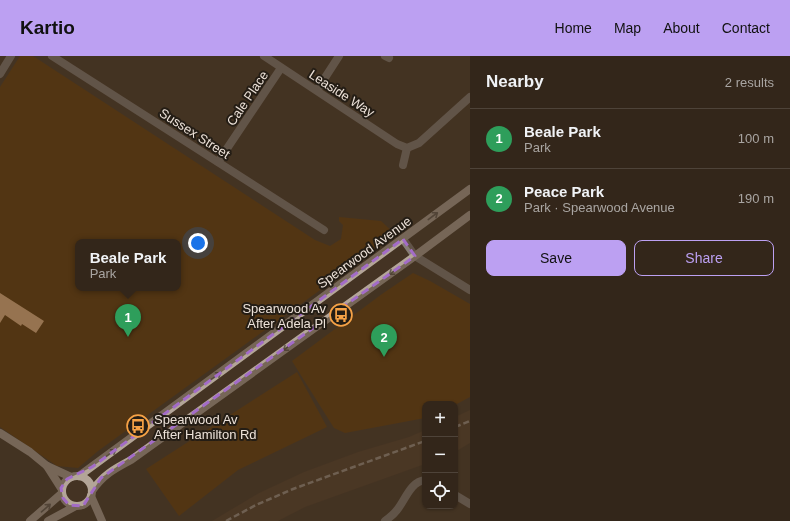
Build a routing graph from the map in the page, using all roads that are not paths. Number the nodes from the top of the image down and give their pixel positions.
1 (11, 56) edge
2 (52, 56) edge
3 (264, 56) edge
4 (339, 56) edge
5 (281, 68) junction
6 (0, 74) edge
7 (317, 90) junction
8 (470, 97) edge
9 (407, 148) junction
10 (218, 162) junction
11 (403, 165) dead end
12 (470, 189) edge
13 (470, 215) edge
14 (324, 230) dead end
15 (403, 239) junction
16 (416, 256) junction
17 (470, 290) edge
18 (0, 433) edge
19 (47, 466) junction
20 (75, 476) junction
21 (422, 480) edge
22 (61, 491) junction
23 (92, 494) junction
24 (458, 497) edge
25 (470, 504) edge
26 (83, 506) junction
27 (74, 507) junction
28 (101, 520) edge
29 (30, 521) edge
30 (48, 521) edge
31 (385, 521) edge

1 - 6 street
2 - 10 street, Sussex Street
3 - 5 street, Leaside Way
4 - 7 street
5 - 7 street, Leaside Way
5 - 10 street, Cale Place
7 - 9 street, Leaside Way
8 - 9 street
9 - 11 street
10 - 14 street, Sussex Street
15 -> 12 main road, Spearwood Avenue
13 - 16 main road
15 - 16 street
20 -> 15 main road, Spearwood Avenue
16 - 17 street
16 -> 23 main road
18 - 19 main road
19 - 20 main road
19 - 22 main road
20 - 22 main road
20 - 23 main road
21 - 31 street
22 - 27 main road
29 -> 22 main road
23 - 26 main road
23 - 28 main road
24 - 25 street
26 - 27 main road
26 - 28 main road
27 - 30 main road

